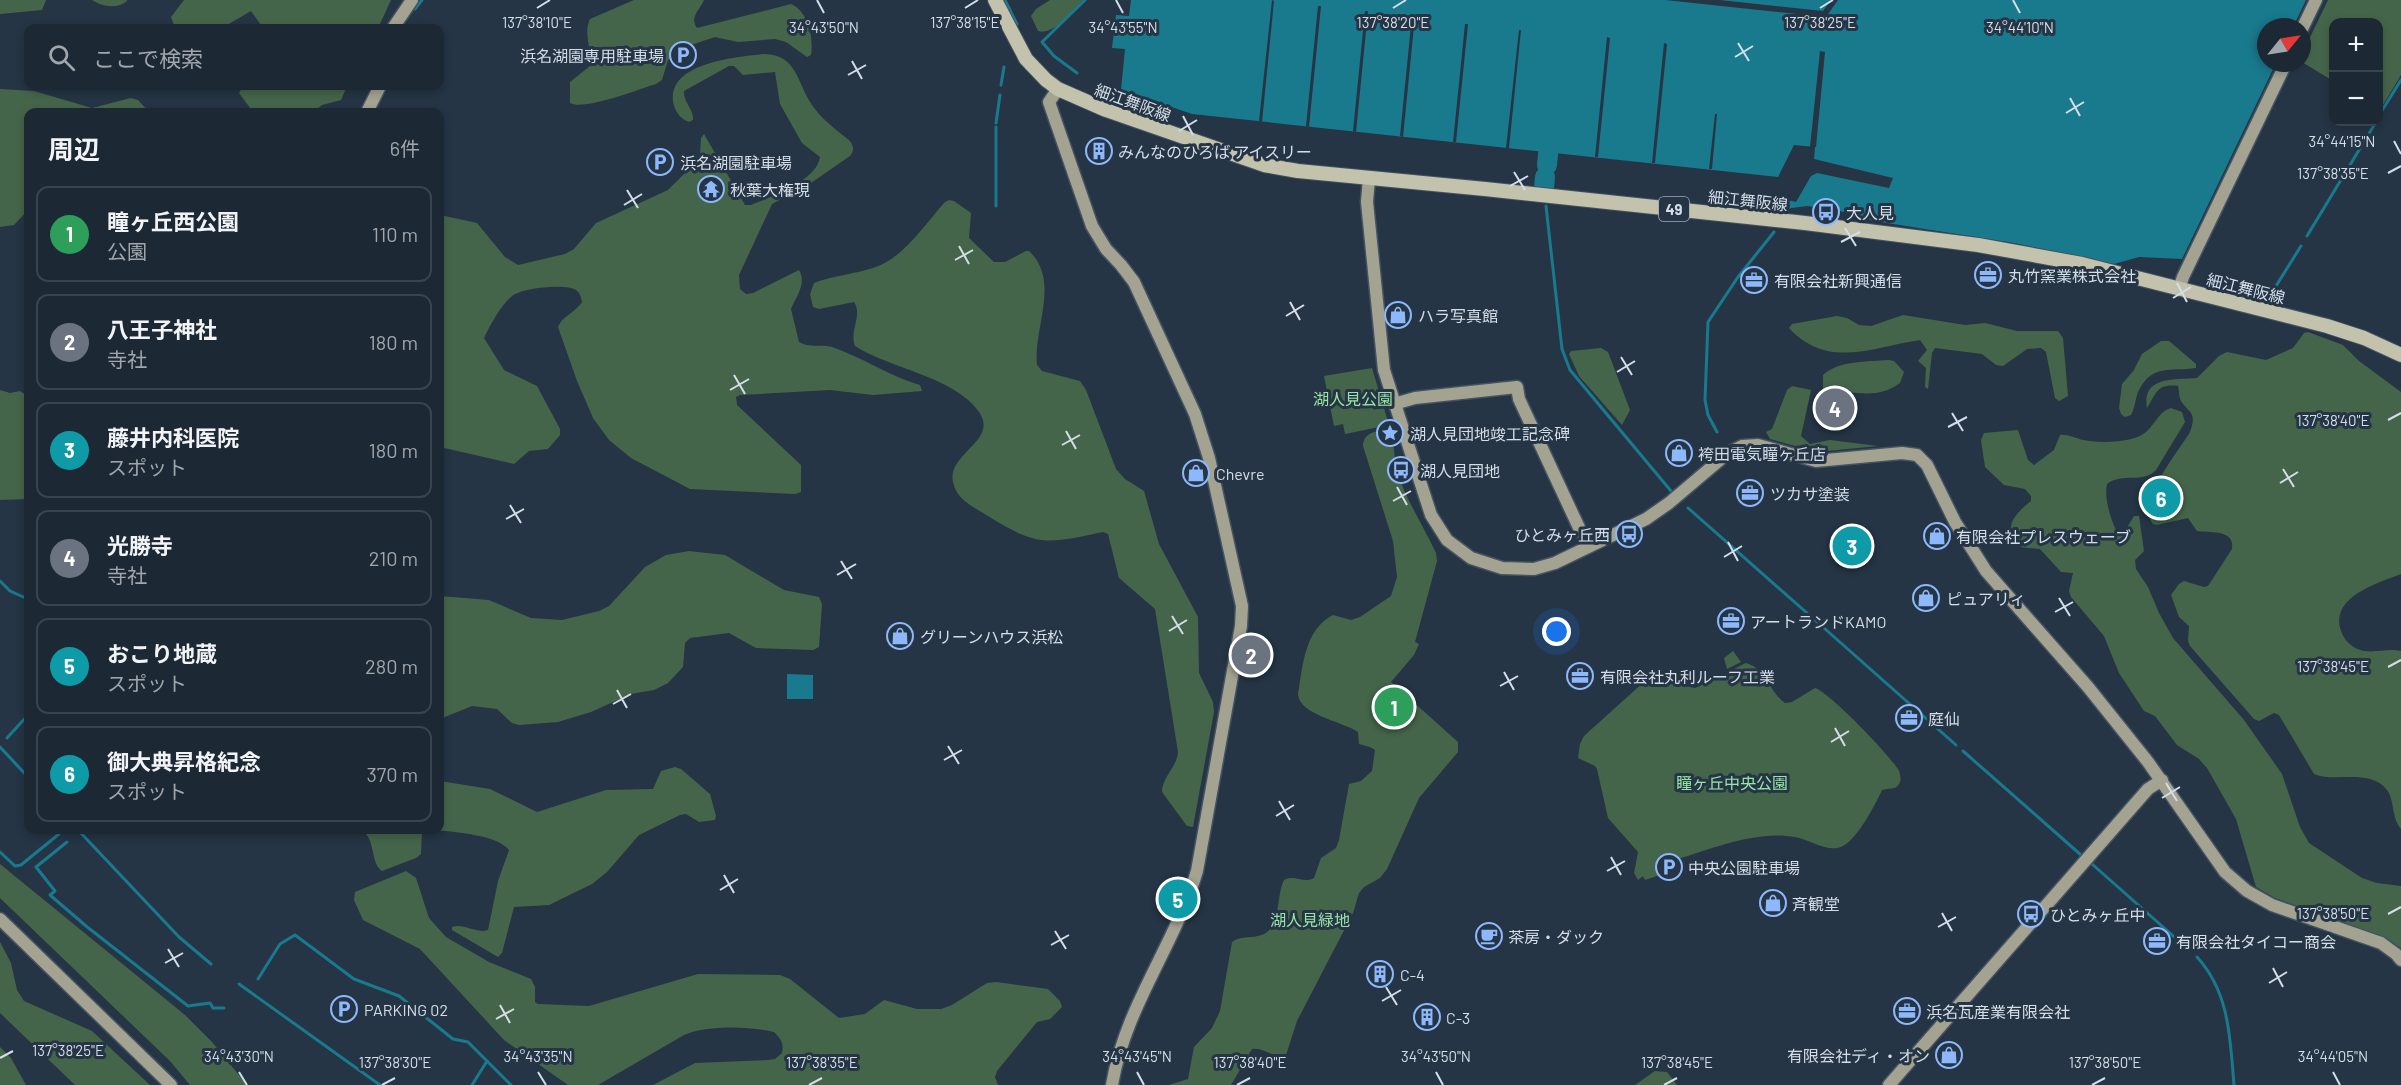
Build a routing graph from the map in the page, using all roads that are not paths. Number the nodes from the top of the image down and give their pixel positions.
1 (412, 0) edge
2 (995, 0) edge
3 (2316, 0) edge
4 (2307, 18) edge
5 (396, 24) edge
6 (2282, 72) edge
7 (1058, 89) junction
8 (378, 90) edge
9 (369, 108) edge
10 (1369, 178) junction
11 (2180, 289) junction
12 (2401, 355) edge
13 (1394, 404) junction
14 (1588, 546) junction
15 (2162, 780) junction
16 (0, 919) edge
17 (2401, 960) edge
18 (171, 1085) edge
19 (1112, 1085) edge
20 (1889, 1085) edge

1 - 5 street
2 - 7 main road, 細江舞阪線 / 49
3 - 4 street
6 - 11 street
7 - 10 main road, 細江舞阪線 / 49
7 - 19 street
8 - 9 street
10 - 11 main road, 細江舞阪線 / 49
10 - 13 street
11 - 12 main road, 細江舞阪線 / 49
13 - 14 street
13 - 14 street
14 - 15 street
15 - 17 street
15 - 20 street
16 - 18 street

